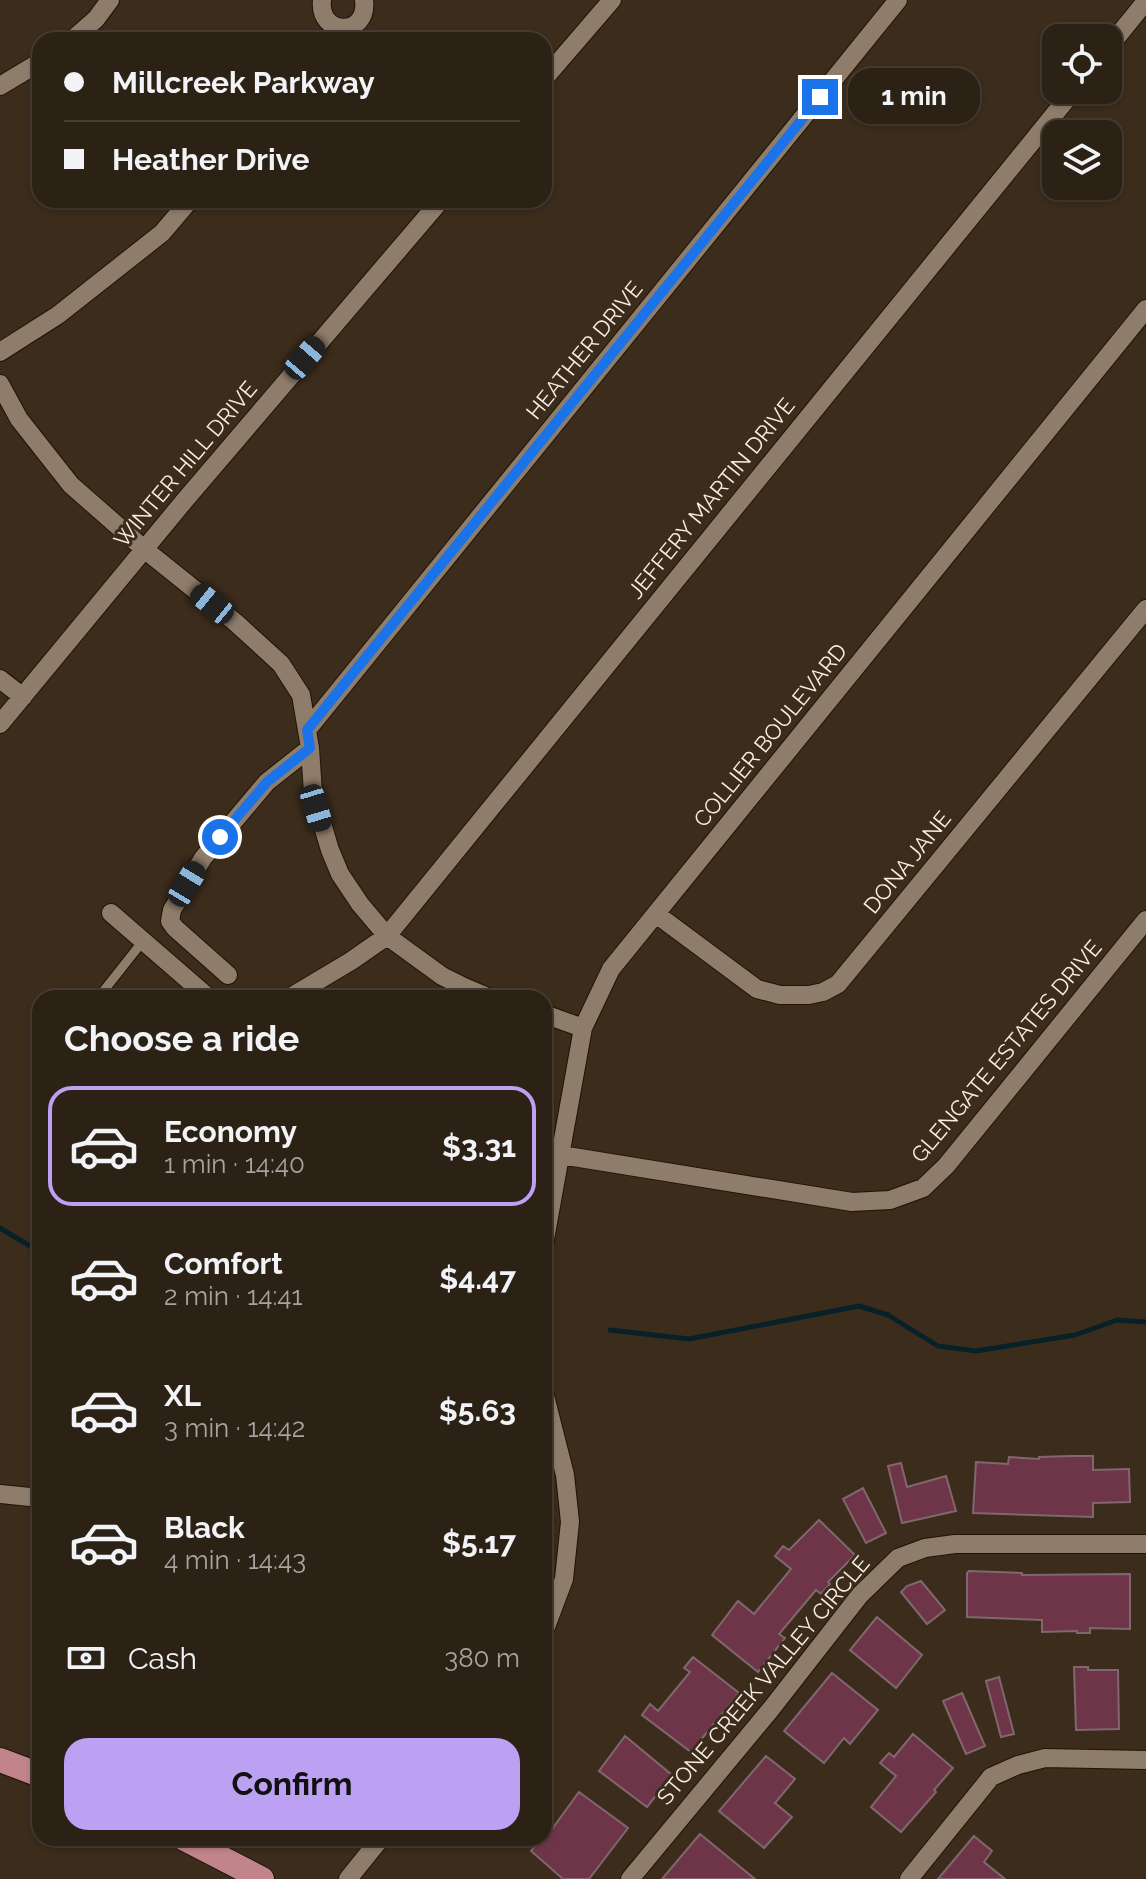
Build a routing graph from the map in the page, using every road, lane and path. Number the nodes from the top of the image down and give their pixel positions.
1 (110, 0) edge
2 (322, 0) edge
3 (364, 0) edge
4 (612, 0) edge
5 (898, 0) edge
6 (1146, 1) edge
7 (330, 24) junction
8 (1122, 31) edge
9 (81, 32) edge
10 (324, 32) edge
11 (32, 67) edge
12 (552, 70) edge
13 (0, 86) edge
14 (1063, 104) edge
15 (183, 208) edge
16 (434, 208) edge
17 (1146, 309) edge
18 (0, 352) edge
19 (0, 384) edge
20 (144, 549) junction
21 (1146, 609) edge
22 (0, 679) edge
23 (23, 697) junction
24 (0, 724) edge
25 (309, 739) junction
26 (111, 913) dead end
27 (656, 914) junction
28 (1146, 920) edge
29 (387, 936) junction
30 (143, 941) junction
31 (228, 975) dead end
32 (104, 990) edge
33 (200, 990) edge
34 (302, 990) edge
35 (473, 990) edge
36 (552, 1017) edge
37 (583, 1028) junction
38 (561, 1155) junction
39 (552, 1203) edge
40 (552, 1424) edge
41 (0, 1494) edge
42 (32, 1497) edge
43 (1146, 1544) edge
44 (552, 1577) edge
45 (564, 1579) junction
46 (552, 1611) edge
47 (0, 1760) edge
48 (1146, 1760) edge
49 (32, 1772) edge
50 (198, 1846) edge
51 (375, 1846) edge
52 (262, 1879) edge
53 (348, 1879) edge
54 (630, 1879) edge
55 (909, 1879) edge

1 - 9 street
2 - 7 street
3 - 7 street
4 - 12 street
5 - 25 street, HEATHER DRIVE
6 - 8 street
7 - 10 street
11 - 13 street
14 - 29 street, JEFFERY MARTIN DRIVE
15 - 18 street
16 - 20 street, WINTER HILL DRIVE
17 - 27 street, COLLIER BOULEVARD
19 - 20 street
20 - 23 street, WINTER HILL DRIVE
20 - 25 street
21 - 27 street, DONA JANE
22 - 23 street
23 - 24 street, WINTER HILL DRIVE
25 - 29 street
25 - 31 street, HEATHER DRIVE
26 - 30 street
27 - 37 street, COLLIER BOULEVARD
28 - 38 street, GLENGATE ESTATES DRIVE
29 - 34 street, JEFFERY MARTIN DRIVE
29 - 35 street
30 - 32 lane
30 - 33 street
36 - 37 street
37 - 38 street, COLLIER BOULEVARD
38 - 39 street, COLLIER BOULEVARD
40 - 45 street
41 - 42 street
43 - 54 street, STONE CREEK VALLEY CIRCLE
44 - 45 street
45 - 46 street
47 - 49 main road
48 - 55 street
50 - 52 main road
51 - 53 street

